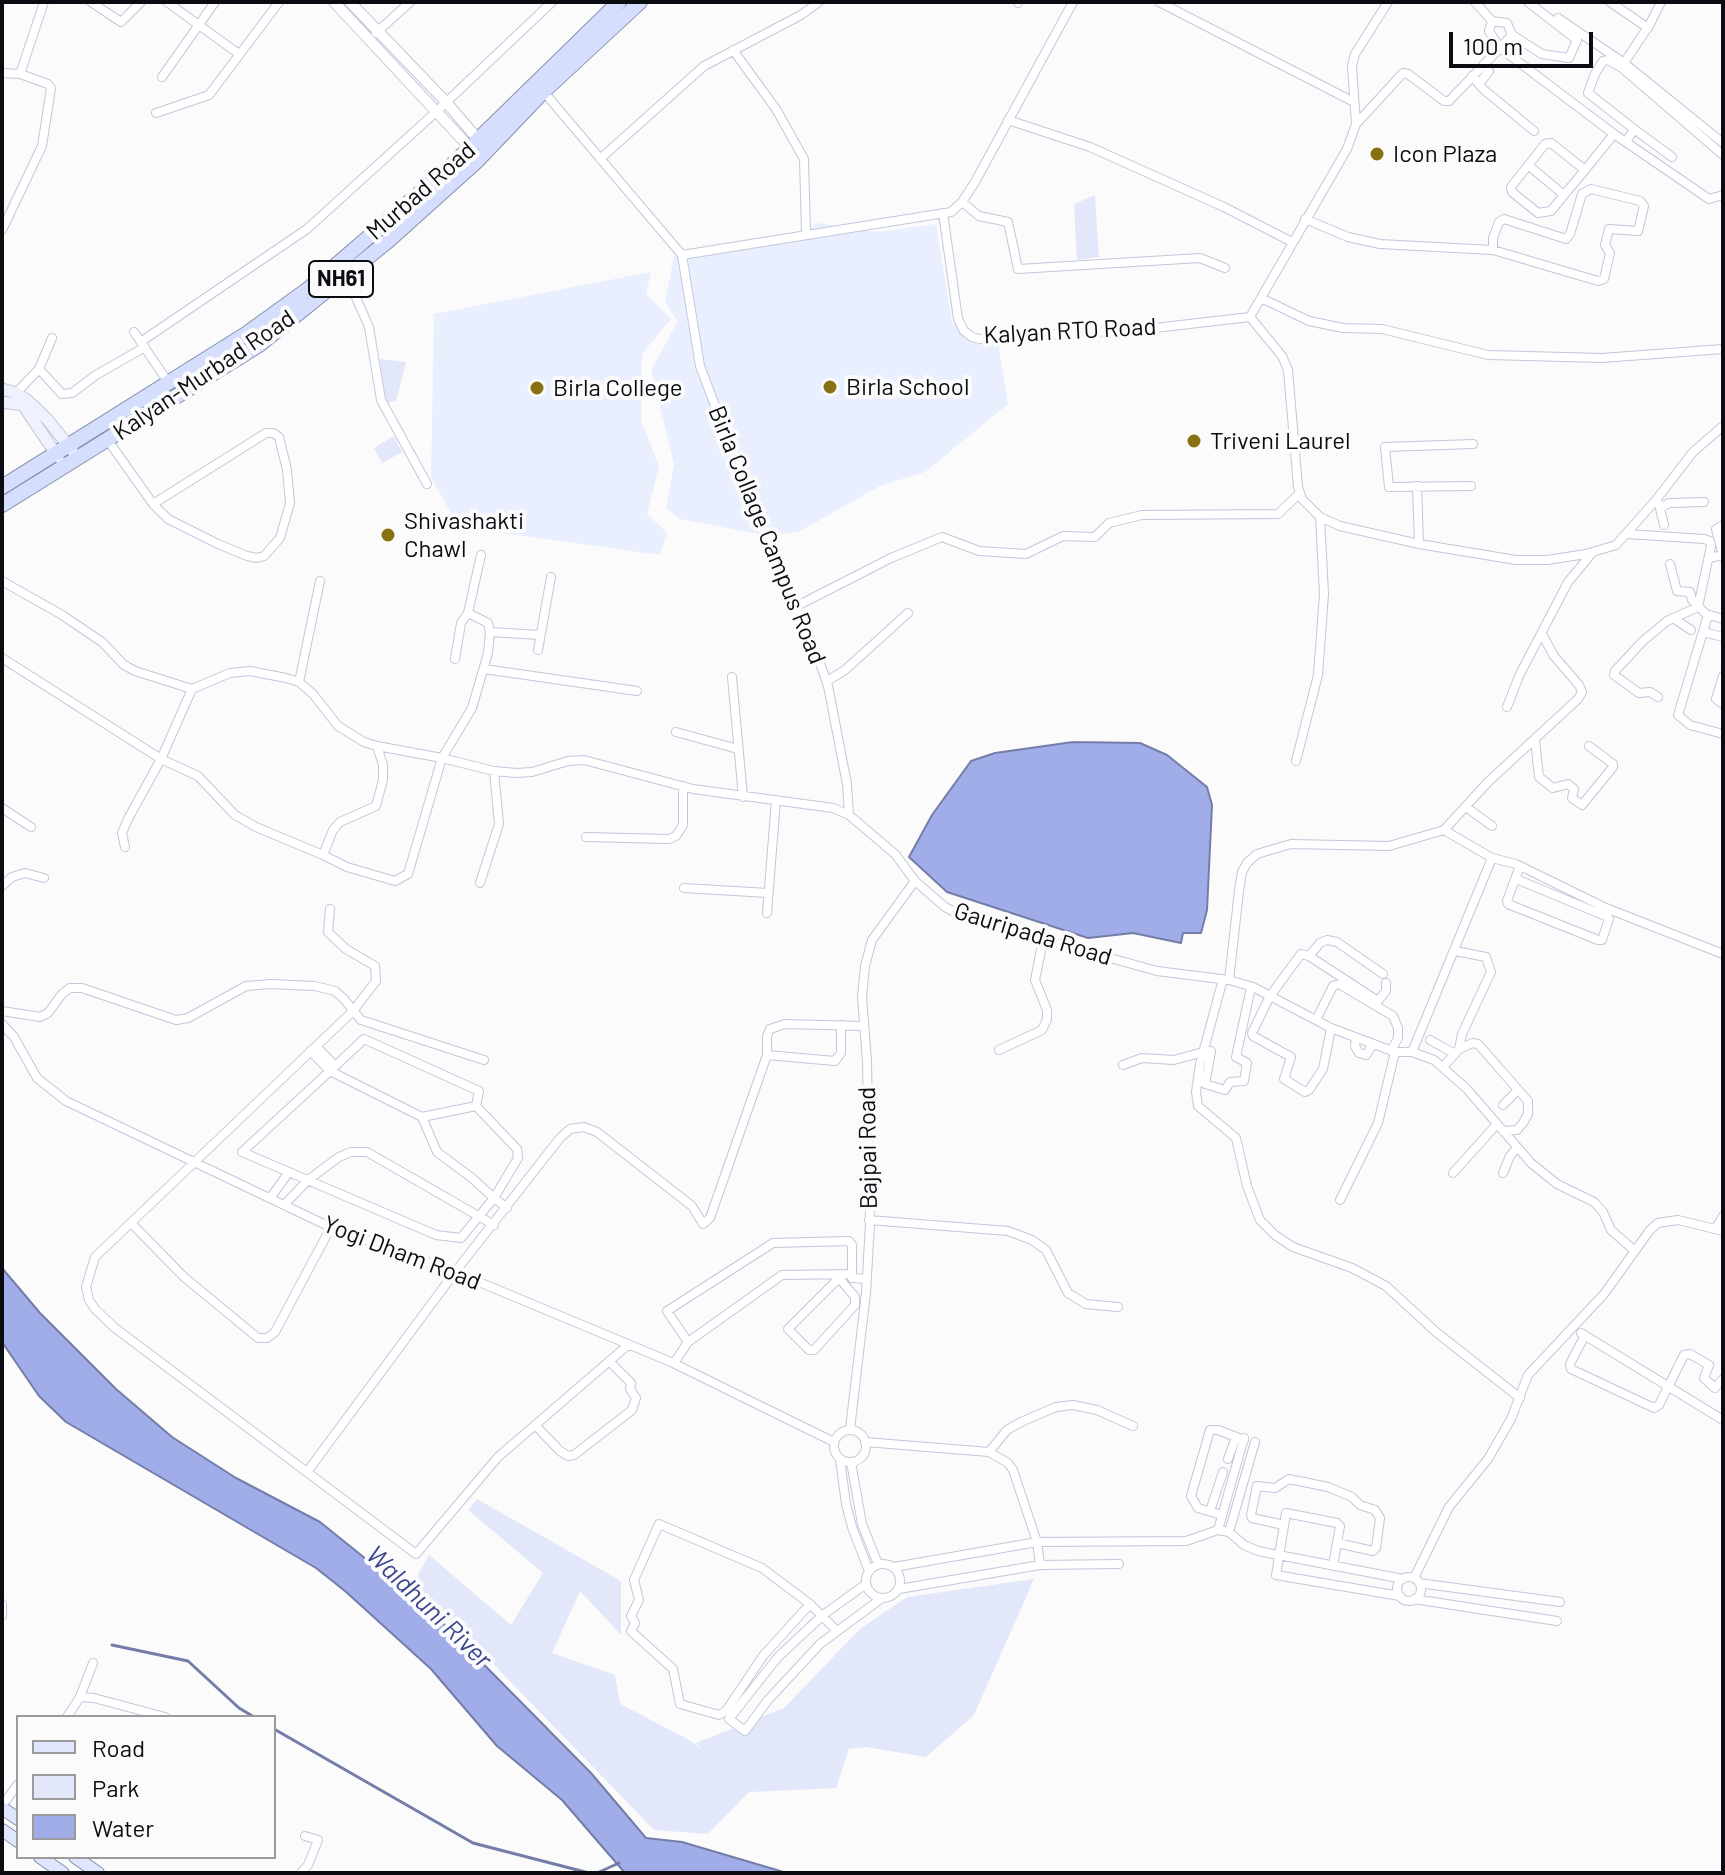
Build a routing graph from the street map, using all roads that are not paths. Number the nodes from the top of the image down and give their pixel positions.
1 (44, 2) edge
2 (91, 2) edge
3 (141, 2) edge
4 (167, 2) edge
5 (215, 2) edge
6 (279, 2) edge
7 (334, 2) edge
8 (350, 2) edge
9 (410, 2) edge
10 (552, 2) edge
11 (619, 2) edge
12 (640, 2) edge
13 (819, 2) edge
14 (1073, 2) edge
15 (1159, 2) edge
16 (1388, 2) edge
17 (1475, 2) edge
18 (1528, 2) edge
19 (1534, 2) edge
20 (1610, 2) edge
21 (1661, 2) edge
22 (1492, 21) junction
23 (198, 26) junction
24 (1648, 28) junction
25 (378, 31) junction
26 (1512, 35) junction
27 (369, 39) junction
28 (1500, 48) junction
29 (733, 50) junction
30 (239, 54) junction
31 (1624, 63) junction
32 (2, 73) edge
33 (20, 74) junction
34 (162, 77) dead end
35 (1476, 80) junction
36 (540, 88) junction
37 (446, 102) junction
38 (1354, 102) junction
39 (1600, 102) junction
40 (437, 111) junction
41 (156, 113) dead end
42 (1589, 115) junction
43 (1008, 120) junction
44 (1356, 124) junction
45 (1634, 129) junction
46 (1534, 131) dead end
47 (1614, 134) junction
48 (1626, 142) junction
49 (1723, 143) edge
50 (479, 149) junction
51 (1723, 155) edge
52 (1672, 157) dead end
53 (600, 159) junction
54 (1528, 165) junction
55 (1585, 170) junction
56 (1564, 195) junction
57 (1723, 195) edge
58 (962, 202) junction
59 (943, 213) junction
60 (1305, 219) junction
61 (2, 230) edge
62 (806, 233) junction
63 (1292, 242) junction
64 (1493, 250) junction
65 (682, 255) junction
66 (1225, 268) dead end
67 (342, 270) junction
68 (1261, 298) junction
69 (1250, 317) junction
70 (134, 332) dead end
71 (52, 338) dead end
72 (144, 344) junction
73 (1723, 349) edge
74 (39, 369) junction
75 (168, 382) junction
76 (2, 389) edge
77 (16, 393) junction
78 (2, 402) edge
79 (1723, 426) edge
80 (107, 439) junction
81 (1473, 444) dead end
82 (61, 448) junction
83 (78, 458) junction
84 (65, 468) junction
85 (427, 484) dead end
86 (1417, 486) junction
87 (1471, 486) dead end
88 (2, 487) edge
89 (1300, 493) junction
90 (1704, 502) dead end
91 (153, 504) junction
92 (1659, 504) junction
93 (2, 505) edge
94 (1320, 517) junction
95 (1664, 525) dead end
96 (1723, 525) edge
97 (1627, 534) junction
98 (1419, 544) junction
99 (1593, 552) junction
100 (481, 555) dead end
101 (1709, 558) junction
102 (1670, 564) dead end
103 (551, 577) dead end
104 (320, 581) dead end
105 (4, 585) edge
106 (795, 607) junction
107 (1698, 607) junction
108 (468, 613) junction
109 (908, 613) dead end
110 (1708, 615) junction
111 (1673, 618) junction
112 (1723, 619) edge
113 (1691, 630) dead end
114 (490, 632) junction
115 (1703, 632) junction
116 (1542, 634) junction
117 (540, 635) junction
118 (1723, 637) edge
119 (538, 650) dead end
120 (2, 658) edge
121 (455, 659) dead end
122 (484, 669) junction
123 (1723, 676) edge
124 (732, 677) dead end
125 (827, 681) junction
126 (299, 682) junction
127 (192, 689) junction
128 (637, 691) dead end
129 (1658, 697) dead end
130 (1723, 704) edge
131 (1507, 707) dead end
132 (676, 732) dead end
133 (1723, 734) edge
134 (1535, 740) junction
135 (377, 746) junction
136 (1589, 746) dead end
137 (738, 749) junction
138 (442, 758) junction
139 (161, 759) junction
140 (1296, 761) dead end
141 (494, 771) junction
142 (683, 786) junction
143 (743, 797) junction
144 (776, 800) junction
145 (1466, 807) junction
146 (2, 808) edge
147 (849, 815) junction
148 (1492, 826) dead end
149 (31, 827) dead end
150 (1444, 830) junction
151 (586, 837) dead end
152 (125, 847) dead end
153 (323, 855) junction
154 (1492, 858) junction
155 (1520, 866) junction
156 (44, 878) dead end
157 (1516, 879) junction
158 (915, 881) junction
159 (480, 883) dead end
160 (2, 886) edge
161 (684, 888) dead end
162 (768, 893) junction
163 (330, 909) dead end
164 (767, 913) dead end
165 (1043, 940) junction
166 (1455, 951) junction
167 (1723, 954) edge
168 (1309, 956) junction
169 (1226, 979) junction
170 (1251, 987) junction
171 (1270, 996) junction
172 (2, 1011) edge
173 (353, 1011) junction
174 (1316, 1020) junction
175 (2, 1024) edge
176 (841, 1025) junction
177 (864, 1026) junction
178 (1331, 1028) junction
179 (1430, 1040) dead end
180 (313, 1048) junction
181 (999, 1050) dead end
182 (1457, 1051) junction
183 (1207, 1052) junction
184 (1393, 1052) junction
185 (1412, 1052) junction
186 (767, 1055) junction
187 (484, 1060) dead end
188 (1123, 1065) dead end
189 (1443, 1067) junction
190 (333, 1069) junction
191 (1518, 1090) junction
192 (1503, 1105) dead end
193 (476, 1106) junction
194 (422, 1117) junction
195 (1500, 1127) junction
196 (1513, 1149) junction
197 (195, 1162) junction
198 (289, 1172) junction
199 (1453, 1173) dead end
200 (1503, 1173) dead end
201 (308, 1180) junction
202 (271, 1197) junction
203 (494, 1198) junction
204 (1340, 1200) dead end
205 (284, 1205) junction
206 (507, 1208) junction
207 (480, 1216) junction
208 (1723, 1216) edge
209 (869, 1220) junction
210 (131, 1223) junction
211 (494, 1225) junction
212 (331, 1227) junction
213 (1720, 1229) edge
214 (1635, 1251) junction
215 (455, 1272) junction
216 (851, 1274) junction
217 (837, 1276) junction
218 (867, 1279) junction
219 (1118, 1307) dead end
220 (1574, 1329) junction
221 (1585, 1335) junction
222 (688, 1342) junction
223 (628, 1345) junction
224 (609, 1361) junction
225 (674, 1363) junction
226 (1723, 1379) edge
227 (1667, 1385) junction
228 (1520, 1398) junction
229 (1723, 1420) edge
230 (535, 1425) junction
231 (1133, 1426) dead end
232 (850, 1429) junction
233 (1241, 1438) junction
234 (834, 1442) junction
235 (865, 1442) junction
236 (1255, 1442) dead end
237 (989, 1452) junction
238 (840, 1459) junction
239 (1228, 1459) dead end
240 (851, 1462) junction
241 (307, 1472) junction
242 (1223, 1472) dead end
243 (1230, 1486) junction
244 (1241, 1490) junction
245 (1210, 1511) junction
246 (1222, 1515) junction
247 (1284, 1525) junction
248 (1218, 1530) junction
249 (1229, 1532) junction
250 (1037, 1542) junction
251 (1337, 1543) junction
252 (1279, 1554) junction
253 (878, 1564) junction
254 (1119, 1564) dead end
255 (1040, 1565) junction
256 (1333, 1566) junction
257 (894, 1567) junction
258 (869, 1571) junction
259 (1403, 1579) junction
260 (1416, 1580) junction
261 (866, 1584) junction
262 (899, 1589) junction
263 (1400, 1596) junction
264 (882, 1598) junction
265 (1414, 1599) junction
266 (1560, 1602) dead end
267 (2, 1604) edge
268 (810, 1604) junction
269 (823, 1615) junction
270 (2, 1616) edge
271 (1557, 1621) dead end
272 (837, 1631) junction
273 (93, 1663) dead end
274 (80, 1697) junction
275 (68, 1715) edge
276 (158, 1715) edge
277 (16, 1787) edge
278 (2, 1807) edge
279 (305, 1836) dead end
280 (43, 1859) edge
281 (78, 1859) edge
282 (63, 1873) edge
283 (98, 1873) edge
284 (301, 1873) edge

1 - 33 street
2 - 3 street
4 - 23 street
5 - 23 street
6 - 30 street
7 - 27 street
8 - 25 street
9 - 25 street
10 - 37 street
11 - 36 highway, NH61
12 - 36 highway, Kalyan-Murbad Road / NH61
13 - 29 street
14 - 43 street
15 - 38 street
16 - 38 street
17 - 22 street
18 - 26 street
19 - 31 street
20 - 24 street
21 - 24 street
22 - 26 street
22 - 28 street
23 - 30 street
23 - 34 street
24 - 31 street
25 - 27 street
25 - 37 street
26 - 28 street
27 - 40 street
28 - 35 street
28 - 42 street
29 - 53 street
29 - 62 street
30 - 41 street
31 - 49 street
32 - 33 street
33 - 61 street
35 - 44 street
35 - 46 street
36 - 50 highway, Kalyan-Murbad Road / NH61
36 - 53 street
37 - 40 street
37 - 50 street
38 - 44 street
39 - 42 street
39 - 45 street
39 - 51 street
40 - 50 street
40 - 72 street
42 - 47 street
43 - 58 street
43 - 63 street
44 - 60 street
45 - 48 street
45 - 52 street
47 - 48 street
47 - 55 street
48 - 57 street
50 - 67 highway, Kalyan-Murbad Road / NH61
53 - 65 street
54 - 55 street
54 - 56 street
54 - 56 street
55 - 56 street
58 - 59 street
58 - 66 street
59 - 62 street
59 - 69 street, Kalyan RTO Road
60 - 63 street
60 - 64 street
62 - 65 street
63 - 68 street
64 - 64 street
65 - 106 street, Birla Collage Campus Road
67 - 75 highway, NH61
67 - 80 highway, Kalyan-Murbad Road / NH61
67 - 85 street
68 - 69 street
68 - 73 street
69 - 89 street
70 - 72 street
71 - 74 street
72 - 74 street
72 - 75 street
74 - 77 street
75 - 82 highway, NH61
76 - 77 main road
77 - 82 main road
78 - 82 main road
79 - 92 street
80 - 83 highway, Kalyan-Murbad Road / NH61
80 - 91 street
81 - 86 street
82 - 83 main road
82 - 84 main road
82 - 88 highway, NH61
83 - 84 highway, Kalyan-Murbad Road / NH61
84 - 93 highway, Kalyan-Murbad Road / NH61
86 - 87 street
86 - 98 street
89 - 94 street
89 - 106 street
90 - 92 street
91 - 91 street
92 - 95 street
92 - 97 street
94 - 98 street
94 - 140 street
96 - 101 street
97 - 99 street
97 - 101 street
98 - 99 street
99 - 116 street
100 - 108 street
101 - 107 street
102 - 107 street
103 - 117 street
104 - 126 street
105 - 127 street
106 - 125 street, Birla Collage Campus Road
107 - 110 street
107 - 111 street
108 - 114 street
108 - 121 street
109 - 125 street
110 - 112 street
110 - 115 street
111 - 113 street
111 - 129 street
114 - 117 street
114 - 122 street
115 - 118 street
115 - 133 street
116 - 131 street
116 - 134 street
117 - 119 street
120 - 139 street
122 - 128 street
122 - 138 street
123 - 130 street
124 - 137 street
125 - 147 street, Birla Collage Campus Road
126 - 127 street
126 - 135 street, Gauripada Road
127 - 139 street
132 - 137 street
134 - 136 street
134 - 145 street
135 - 138 street, Gauripada Road
135 - 153 street
137 - 143 street
138 - 141 street, Gauripada Road
138 - 153 street
139 - 152 street
139 - 153 street
141 - 142 street, Gauripada Road
141 - 159 street
142 - 143 street, Gauripada Road
142 - 151 street
143 - 144 street, Gauripada Road
144 - 147 street, Gauripada Road
144 - 162 street
145 - 148 street
145 - 150 street
146 - 149 street
147 - 158 street, Gauripada Road
150 - 154 street
150 - 169 street
154 - 155 street
154 - 166 street
155 - 157 street
155 - 167 street
156 - 160 street
157 - 157 street
158 - 165 street, Gauripada Road
158 - 177 street, Bajpai Road
161 - 162 street
162 - 164 street
163 - 173 street
165 - 169 street, Gauripada Road
165 - 181 street
166 - 182 street
166 - 185 street
168 - 168 street
168 - 171 street
169 - 170 street, Gauripada Road
169 - 183 street
170 - 171 street, Gauripada Road
170 - 183 street
171 - 174 street, Gauripada Road
171 - 178 street
172 - 173 street
173 - 180 street
173 - 187 street
174 - 178 street, Gauripada Road
174 - 184 street
175 - 197 street, Yogi Dham Road
176 - 177 street
176 - 186 street
176 - 186 street
177 - 209 street, Bajpai Road
178 - 184 street, Gauripada Road
179 - 182 street
180 - 190 street
180 - 197 street
182 - 189 street
182 - 191 street
183 - 188 street
183 - 228 street
184 - 185 street, Gauripada Road
184 - 204 street
185 - 189 street, Gauripada Road
186 - 206 street
189 - 195 street, Gauripada Road
190 - 193 street
190 - 194 street
190 - 198 street
191 - 192 street
191 - 195 street
193 - 194 street
193 - 203 street
194 - 203 street
195 - 196 street, Gauripada Road
195 - 199 street
196 - 200 street
196 - 214 street, Gauripada Road
197 - 202 street, Yogi Dham Road
197 - 210 street
198 - 201 street
198 - 202 street
201 - 205 street
201 - 207 street
201 - 207 street
202 - 205 street, Yogi Dham Road
203 - 206 street
203 - 207 street
205 - 212 street, Yogi Dham Road
206 - 211 street
207 - 211 street
208 - 213 street
209 - 218 street, Bajpai Road
209 - 219 street
210 - 212 street
210 - 241 street
211 - 215 street
212 - 215 street, Yogi Dham Road
213 - 214 street
214 - 220 street
215 - 223 street, Yogi Dham Road
215 - 241 street
216 - 217 street
216 - 218 street
216 - 222 street
217 - 217 street
217 - 222 street
218 - 232 street, Bajpai Road
220 - 221 street
220 - 228 street
221 - 227 street
221 - 227 street
222 - 225 street
223 - 224 street
223 - 225 street, Yogi Dham Road
224 - 230 street
224 - 230 street
225 - 234 street, Yogi Dham Road
226 - 227 street
227 - 229 street
228 - 260 street
230 - 241 street
231 - 237 street
232 - 234 street
232 - 235 street
233 - 239 street
233 - 243 street
233 - 245 street
234 - 238 street
235 - 237 street
235 - 240 street
236 - 244 street
237 - 250 street
238 - 240 street
238 - 258 street
240 - 253 street
242 - 245 street
243 - 244 street
243 - 246 street
244 - 249 street
245 - 246 street
246 - 248 street
247 - 251 street
247 - 251 street
247 - 252 street
248 - 249 street
248 - 250 street
249 - 252 street
250 - 255 street
250 - 257 street
251 - 256 street
252 - 256 street
252 - 263 street
253 - 257 street
253 - 258 street
254 - 255 street
255 - 262 street
256 - 259 street
257 - 262 street
258 - 261 street
259 - 260 street
259 - 263 street
260 - 265 street
260 - 266 street
261 - 264 street
261 - 269 street
262 - 264 street
263 - 265 street
264 - 272 street
265 - 271 street
267 - 270 street
268 - 268 street
268 - 269 street
269 - 272 street
269 - 272 street
273 - 274 street
274 - 275 street
274 - 276 street
277 - 278 street
279 - 284 street
280 - 282 main road
281 - 283 main road

